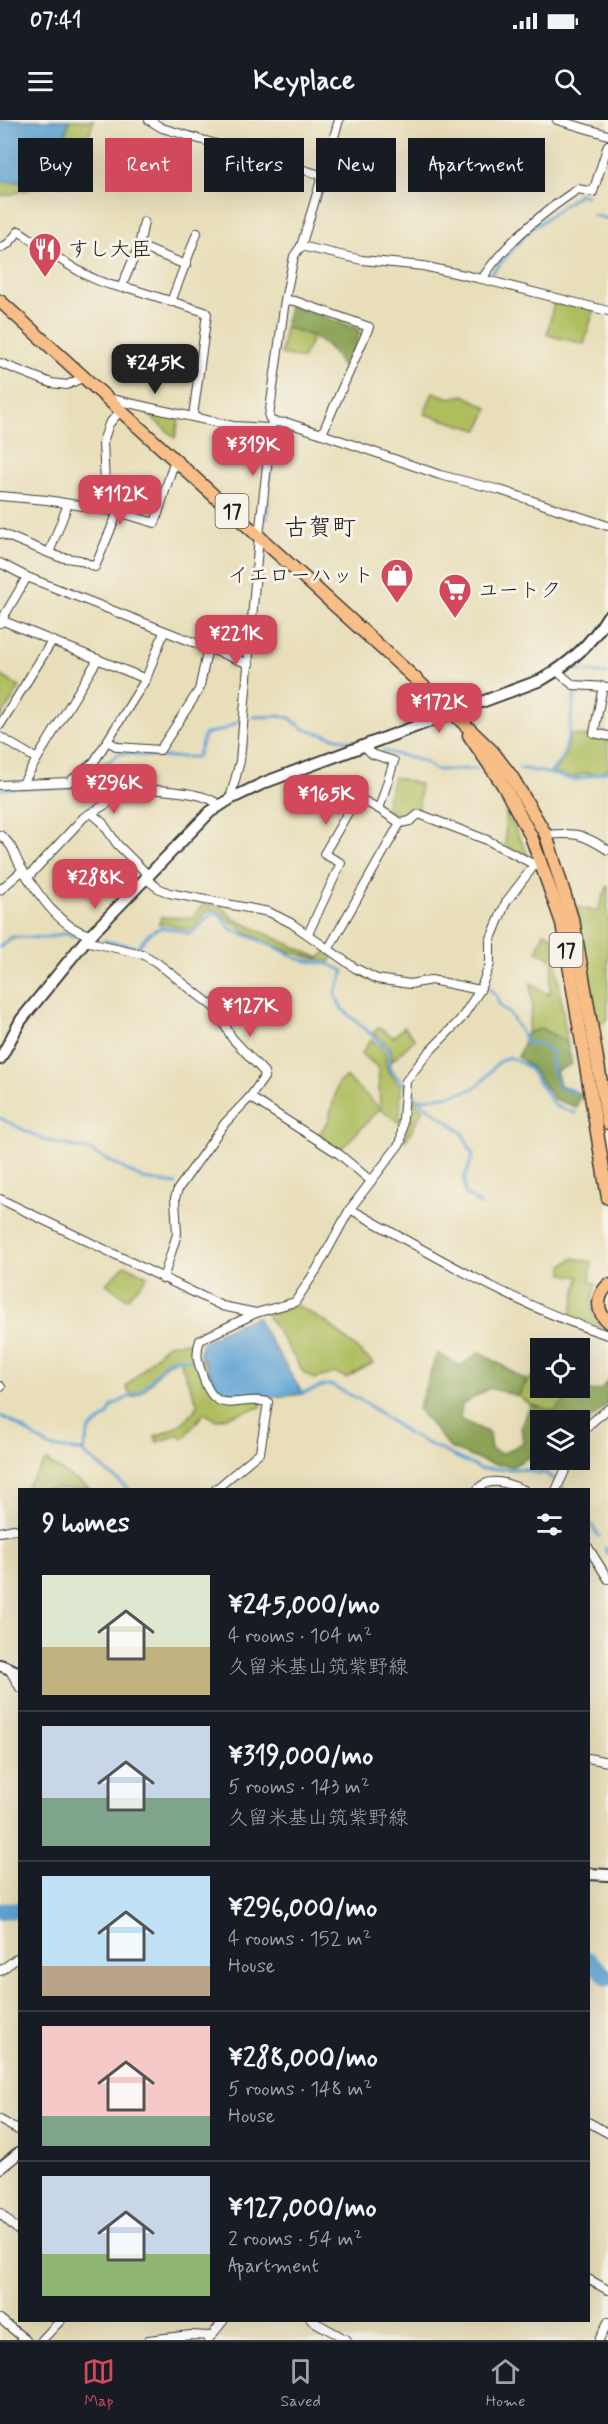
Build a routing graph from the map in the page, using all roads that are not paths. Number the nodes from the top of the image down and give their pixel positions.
1 (149, 120) edge
2 (339, 120) edge
3 (557, 120) edge
4 (608, 135) edge
5 (333, 138) edge
6 (608, 145) edge
7 (316, 174) edge
8 (316, 192) edge
9 (144, 222) dead end
10 (197, 233) dead end
11 (139, 246) junction
12 (301, 246) junction
13 (0, 248) edge
14 (186, 265) junction
15 (482, 279) junction
16 (121, 288) junction
17 (285, 300) junction
18 (0, 301) edge
19 (171, 302) junction
20 (608, 311) edge
21 (0, 363) edge
22 (84, 377) junction
23 (111, 399) junction
24 (122, 410) junction
25 (194, 417) junction
26 (271, 425) junction
27 (322, 434) junction
28 (175, 459) junction
29 (0, 496) edge
30 (68, 504) junction
31 (102, 510) junction
32 (118, 512) junction
33 (608, 526) edge
34 (0, 533) edge
35 (259, 536) junction
36 (49, 553) junction
37 (0, 563) edge
38 (27, 577) junction
39 (608, 615) edge
40 (1, 621) edge
41 (164, 632) junction
42 (52, 640) junction
43 (208, 648) junction
44 (98, 659) junction
45 (249, 664) junction
46 (557, 671) junction
47 (146, 679) junction
48 (606, 687) edge
49 (453, 713) junction
50 (462, 724) junction
51 (0, 725) edge
52 (608, 736) edge
53 (0, 737) edge
54 (107, 741) junction
55 (364, 746) junction
56 (37, 759) junction
57 (23, 783) junction
58 (0, 784) edge
59 (230, 799) junction
60 (219, 805) junction
61 (378, 808) junction
62 (91, 813) junction
63 (400, 823) junction
64 (0, 835) edge
65 (546, 835) junction
66 (608, 850) edge
67 (537, 862) junction
68 (26, 874) junction
69 (147, 876) junction
70 (0, 890) edge
71 (309, 934) junction
72 (88, 938) junction
73 (329, 948) junction
74 (480, 990) junction
75 (3, 1047) edge
76 (0, 1059) edge
77 (250, 1097) junction
78 (608, 1123) edge
79 (371, 1181) junction
80 (608, 1198) edge
81 (0, 1199) edge
82 (350, 1209) junction
83 (163, 1279) junction
84 (608, 1285) edge
85 (256, 1314) junction
86 (608, 1322) edge
87 (608, 1335) edge
88 (608, 1409) edge
89 (590, 1425) edge
90 (565, 1470) edge
91 (217, 1488) edge
92 (480, 1488) edge
93 (518, 1488) edge
94 (557, 1488) edge
95 (18, 1530) edge
96 (1, 1534) edge
97 (590, 1550) edge
98 (608, 1579) edge
99 (10, 1669) edge
100 (18, 1684) edge
101 (590, 1758) edge
102 (608, 1762) edge
103 (590, 1874) edge
104 (608, 1875) edge
105 (18, 1958) edge
106 (0, 1971) edge
107 (0, 2120) edge
108 (590, 2123) edge
109 (18, 2130) edge
110 (608, 2133) edge
111 (18, 2153) edge
112 (0, 2168) edge
113 (0, 2213) edge
114 (18, 2230) edge
115 (590, 2280) edge
116 (608, 2290) edge
117 (0, 2319) edge
118 (59, 2322) edge
119 (222, 2322) edge
120 (314, 2322) edge
121 (608, 2322) edge
122 (209, 2338) edge
123 (26, 2340) edge
124 (42, 2340) edge
125 (148, 2340) edge
126 (347, 2340) edge
127 (599, 2340) edge

1 - 7 street
2 - 5 street
3 - 4 street
6 - 15 street
8 - 12 street
9 - 11 street
10 - 14 street
11 - 14 street
11 - 16 street
12 - 15 street
12 - 17 street
13 - 16 street
14 - 19 street
15 - 20 street
16 - 19 street
17 - 26 street
17 - 27 street
18 - 22 main road, 17
19 - 25 street
21 - 22 street
22 - 23 main road, 17
23 - 24 main road, 17
23 - 25 street
24 - 28 main road, 17
24 - 31 street
25 - 26 street
26 - 27 street
26 - 35 street
27 - 33 street
28 - 32 street
28 - 35 main road, 17
29 - 30 street
30 - 31 street
30 - 36 street
31 - 32 street
32 - 36 street
34 - 36 street
35 - 45 street
35 - 49 main road, 17
37 - 38 street
38 - 40 street
38 - 41 street
39 - 46 street
40 - 42 street
41 - 43 street
41 - 47 street
42 - 44 street
42 - 51 street
43 - 45 street
43 - 54 street
44 - 47 street
44 - 56 street
45 - 59 street
46 - 48 street
46 - 49 street
47 - 54 street
48 - 52 street
49 - 50 main road, 17
49 - 55 street
50 - 65 main road, 17
50 - 67 main road, 17
53 - 56 street
54 - 57 street
55 - 59 street
55 - 61 street
56 - 57 street
57 - 58 street
59 - 60 street
60 - 62 street
60 - 69 street
61 - 63 street
61 - 71 street
62 - 68 street
62 - 69 street
63 - 67 street
63 - 73 street
64 - 68 street
65 - 66 street
65 - 78 main road, 17
67 - 74 street
67 - 80 main road, 17
68 - 70 street
68 - 72 street
69 - 71 street
69 - 72 street
71 - 73 street
72 - 75 street
72 - 77 street
73 - 74 street
74 - 79 street
75 - 76 street
77 - 79 street
77 - 83 street
79 - 82 street
81 - 83 street
82 - 85 street
82 - 87 street
83 - 85 street
84 - 86 main road
85 - 91 street
88 - 89 street
90 - 94 street
92 - 93 street
95 - 96 street
97 - 98 street
99 - 100 street
101 - 102 street
103 - 104 street
105 - 106 street
107 - 109 street
108 - 110 street
111 - 112 street
113 - 114 street
115 - 116 street
117 - 123 street
118 - 124 street
119 - 122 street
120 - 126 street
121 - 127 street
122 - 125 street

